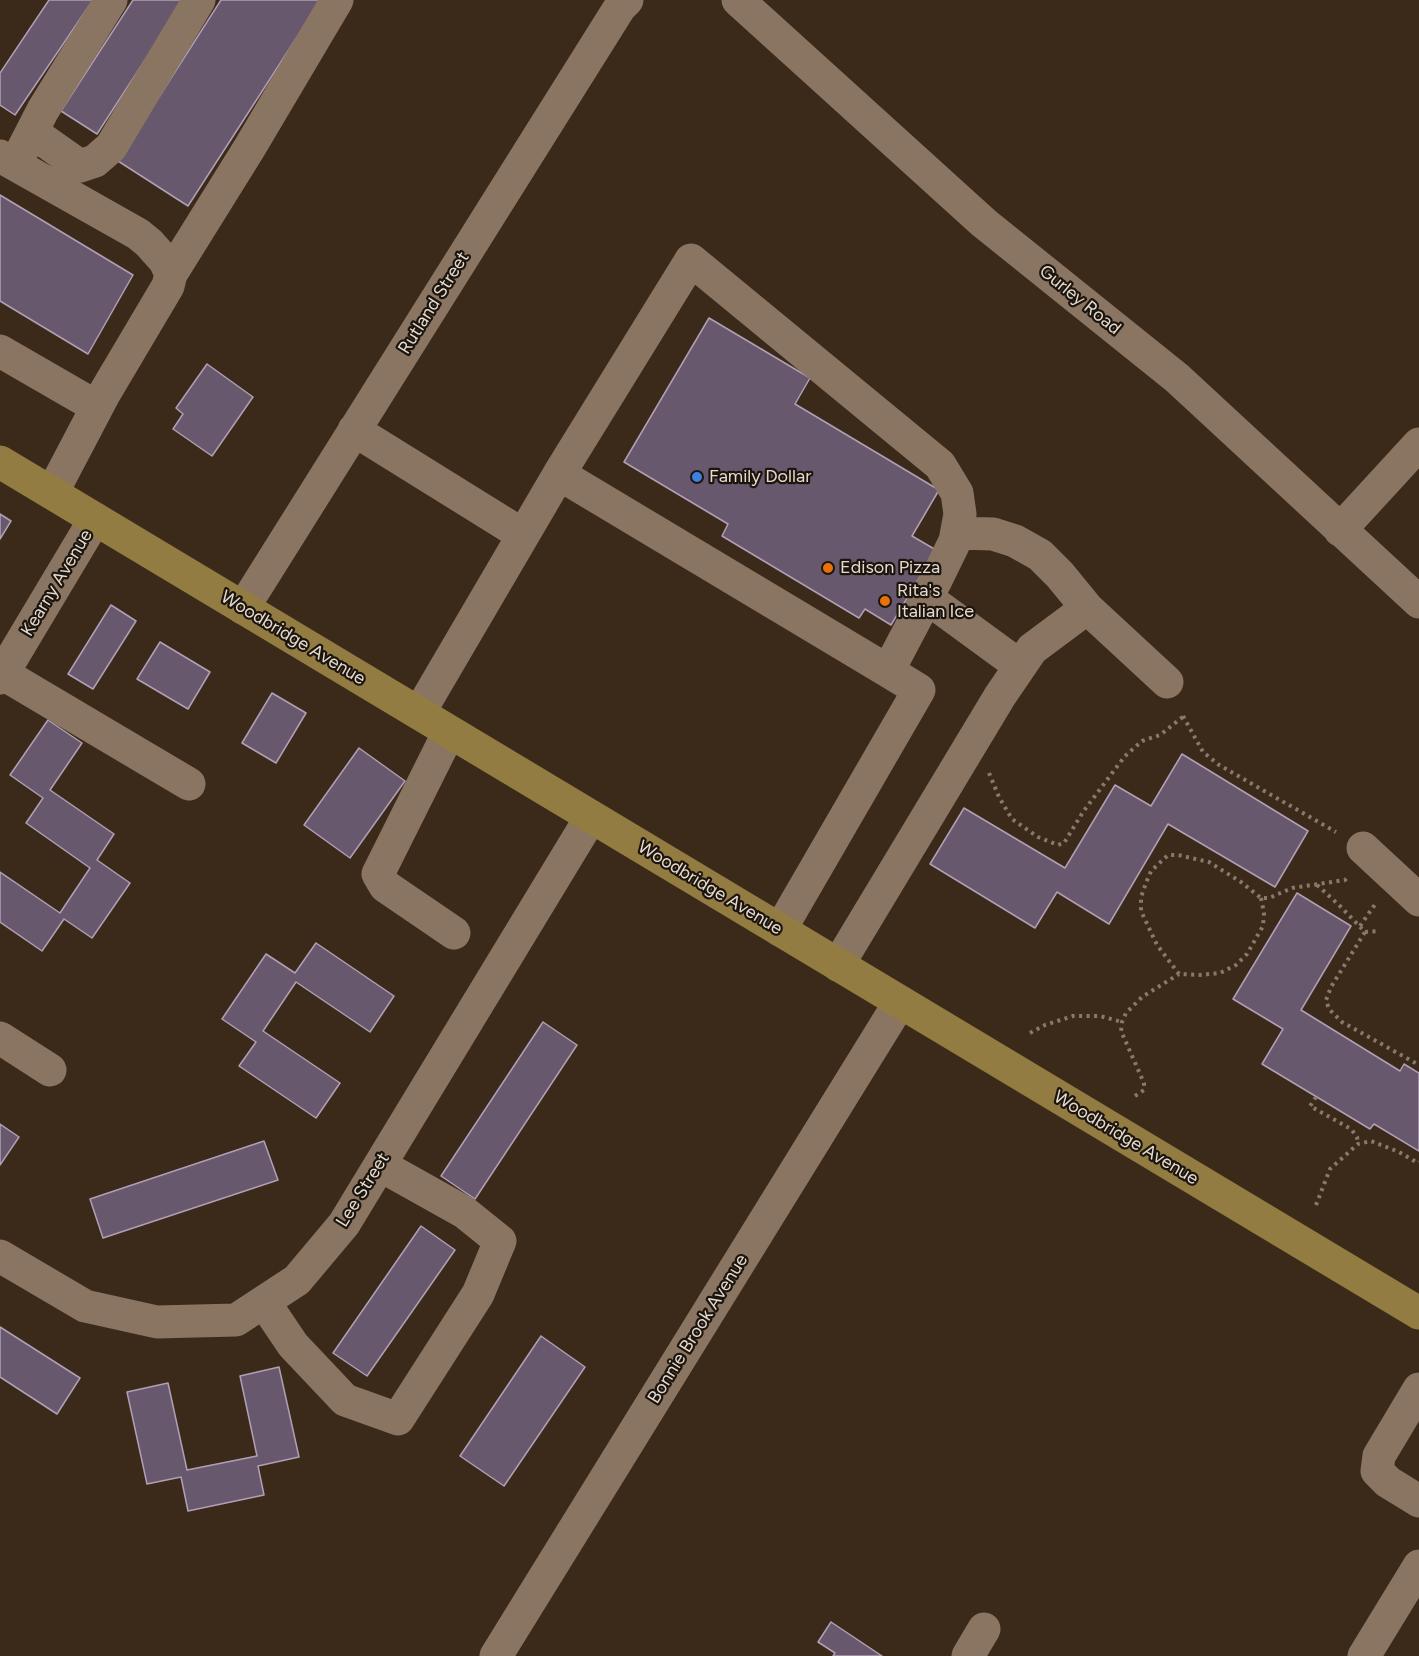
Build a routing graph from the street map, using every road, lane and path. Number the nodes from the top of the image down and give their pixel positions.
1 (111, 0) edge
2 (200, 0) edge
3 (337, 0) edge
4 (627, 0) edge
5 (754, 5) edge
6 (32, 132) junction
7 (8, 160) edge
8 (171, 274) junction
9 (0, 351) edge
10 (97, 407) junction
11 (354, 430) junction
12 (1419, 444) edge
13 (0, 462) edge
14 (559, 474) junction
15 (52, 493) junction
16 (95, 519) junction
17 (1340, 530) junction
18 (957, 533) junction
19 (523, 535) junction
20 (927, 598) junction
21 (1419, 602) edge
22 (243, 608) junction
23 (1087, 608) junction
24 (1020, 666) junction
25 (888, 671) junction
26 (1, 675) edge
27 (1174, 696) joint
28 (419, 713) junction
29 (1184, 716) junction
30 (449, 732) junction
31 (986, 763) dead end
32 (189, 784) dead end
33 (591, 817) junction
34 (1359, 861) junction
35 (1317, 885) junction
36 (1368, 897) dead end
37 (1261, 898) junction
38 (1419, 900) edge
39 (1360, 926) junction
40 (780, 930) junction
41 (1378, 931) dead end
42 (1365, 932) junction
43 (454, 933) dead end
44 (838, 965) junction
45 (1179, 974) junction
46 (900, 1002) junction
47 (1122, 1022) junction
48 (1030, 1033) dead end
49 (0, 1038) edge
50 (1419, 1065) edge
51 (50, 1070) dead end
52 (1135, 1096) dead end
53 (1316, 1096) dead end
54 (1358, 1143) junction
55 (1419, 1162) edge
56 (380, 1165) junction
57 (1316, 1205) dead end
58 (0, 1256) edge
59 (264, 1302) junction
60 (1419, 1313) edge
61 (1419, 1389) edge
62 (1419, 1501) edge
63 (1419, 1566) edge
64 (496, 1656) edge
65 (1364, 1656) edge

1 - 6 street
2 - 6 street
3 - 8 street
4 - 11 street, Rutland Street
5 - 17 street, Gurley Road
6 - 7 street
7 - 8 street
8 - 10 street
9 - 10 street
10 - 15 street
11 - 19 street
11 - 22 street, Rutland Street
12 - 17 street
13 - 15 main road, Woodbridge Avenue
14 - 18 street
14 - 19 street
14 - 25 street
15 - 16 main road, Woodbridge Avenue
16 - 22 main road, Woodbridge Avenue
16 - 26 street, Kearny Avenue
17 - 21 street, Gurley Road
18 - 20 street
18 - 23 street
19 - 28 street
20 - 24 street
20 - 25 street
22 - 28 main road, Woodbridge Avenue
23 - 24 street
23 - 27 street
24 - 44 street
25 - 40 street
26 - 32 street
27 - 29 path
28 - 30 main road, Woodbridge Avenue
29 - 31 path
29 - 34 path
30 - 33 main road, Woodbridge Avenue
30 - 43 street
33 - 40 main road, Woodbridge Avenue
33 - 56 street, Lee Street
34 - 35 path
34 - 38 street
35 - 37 path
35 - 39 path
36 - 39 path
37 - 45 path
37 - 45 path
39 - 42 path
40 - 44 main road, Woodbridge Avenue
41 - 42 path
42 - 50 path
44 - 46 main road, Woodbridge Avenue
45 - 47 path
46 - 60 main road, Woodbridge Avenue
46 - 64 street, Bonnie Brook Avenue
47 - 48 path
47 - 52 path
49 - 51 street
53 - 54 path
54 - 55 path
54 - 57 path
56 - 59 street, Lee Street
56 - 59 street
58 - 59 street, Lee Street
61 - 62 street
63 - 65 street

